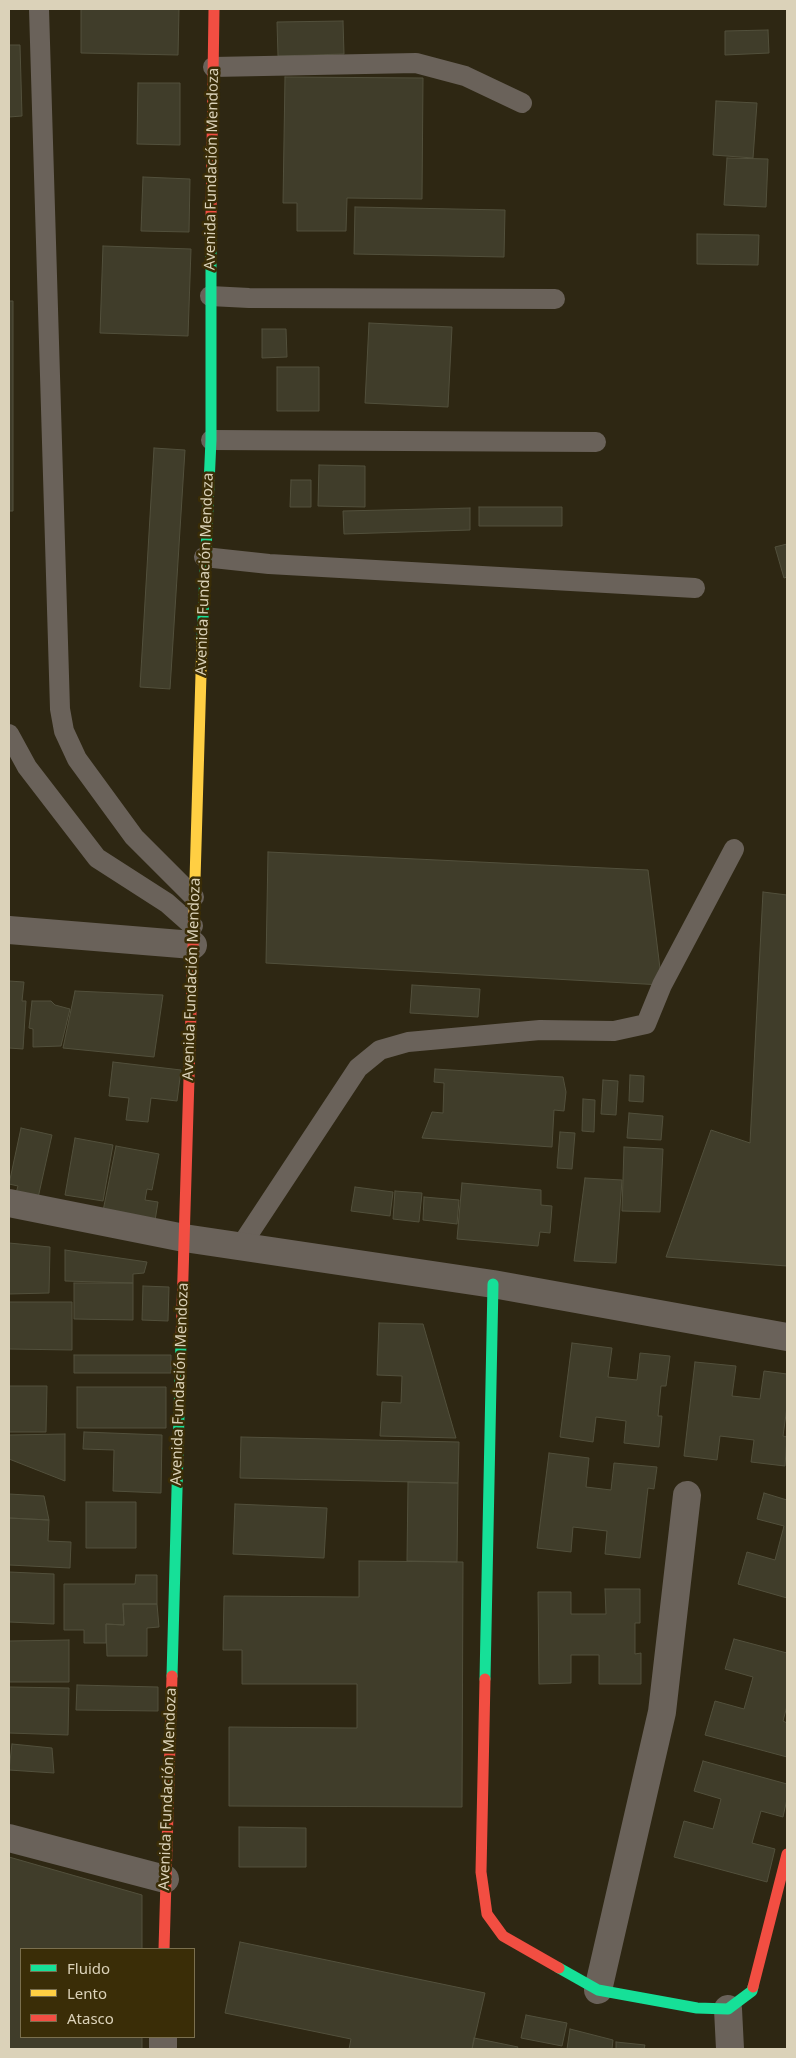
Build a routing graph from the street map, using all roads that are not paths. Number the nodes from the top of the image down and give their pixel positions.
1 (39, 9) edge
2 (214, 9) edge
3 (213, 67) junction
4 (522, 103) dead end
5 (210, 296) junction
6 (555, 299) dead end
7 (211, 440) junction
8 (596, 442) dead end
9 (204, 557) junction
10 (695, 588) dead end
11 (9, 734) edge
12 (18, 766) edge
13 (734, 849) dead end
14 (194, 897) junction
15 (9, 930) edge
16 (193, 935) junction
17 (9, 1203) edge
18 (184, 1238) junction
19 (240, 1246) junction
20 (493, 1284) junction
21 (787, 1337) edge
22 (687, 1495) dead end
23 (9, 1838) edge
24 (787, 1854) edge
25 (165, 1879) junction
26 (164, 1948) edge
27 (598, 1990) junction
28 (728, 2009) junction
29 (730, 2049) edge

1 - 14 lane
2 - 3 street, Avenida Fundación Mendoza
3 - 4 lane
3 - 5 street, Avenida Fundación Mendoza
5 - 6 lane
5 - 7 street, Avenida Fundación Mendoza
7 - 8 lane
7 - 9 street, Avenida Fundación Mendoza
9 - 10 lane
9 - 14 street, Avenida Fundación Mendoza
11 - 12 lane
12 - 16 lane
13 - 19 lane
14 - 16 street, Avenida Fundación Mendoza
15 - 16 street
16 - 18 street, Avenida Fundación Mendoza
17 - 18 street
18 - 19 street
18 - 25 street, Avenida Fundación Mendoza
19 - 20 street
20 - 21 street
20 - 27 street
22 - 27 street
23 - 25 street
24 - 28 street
25 - 26 street, Avenida Fundación Mendoza
27 - 28 street
28 - 29 street

